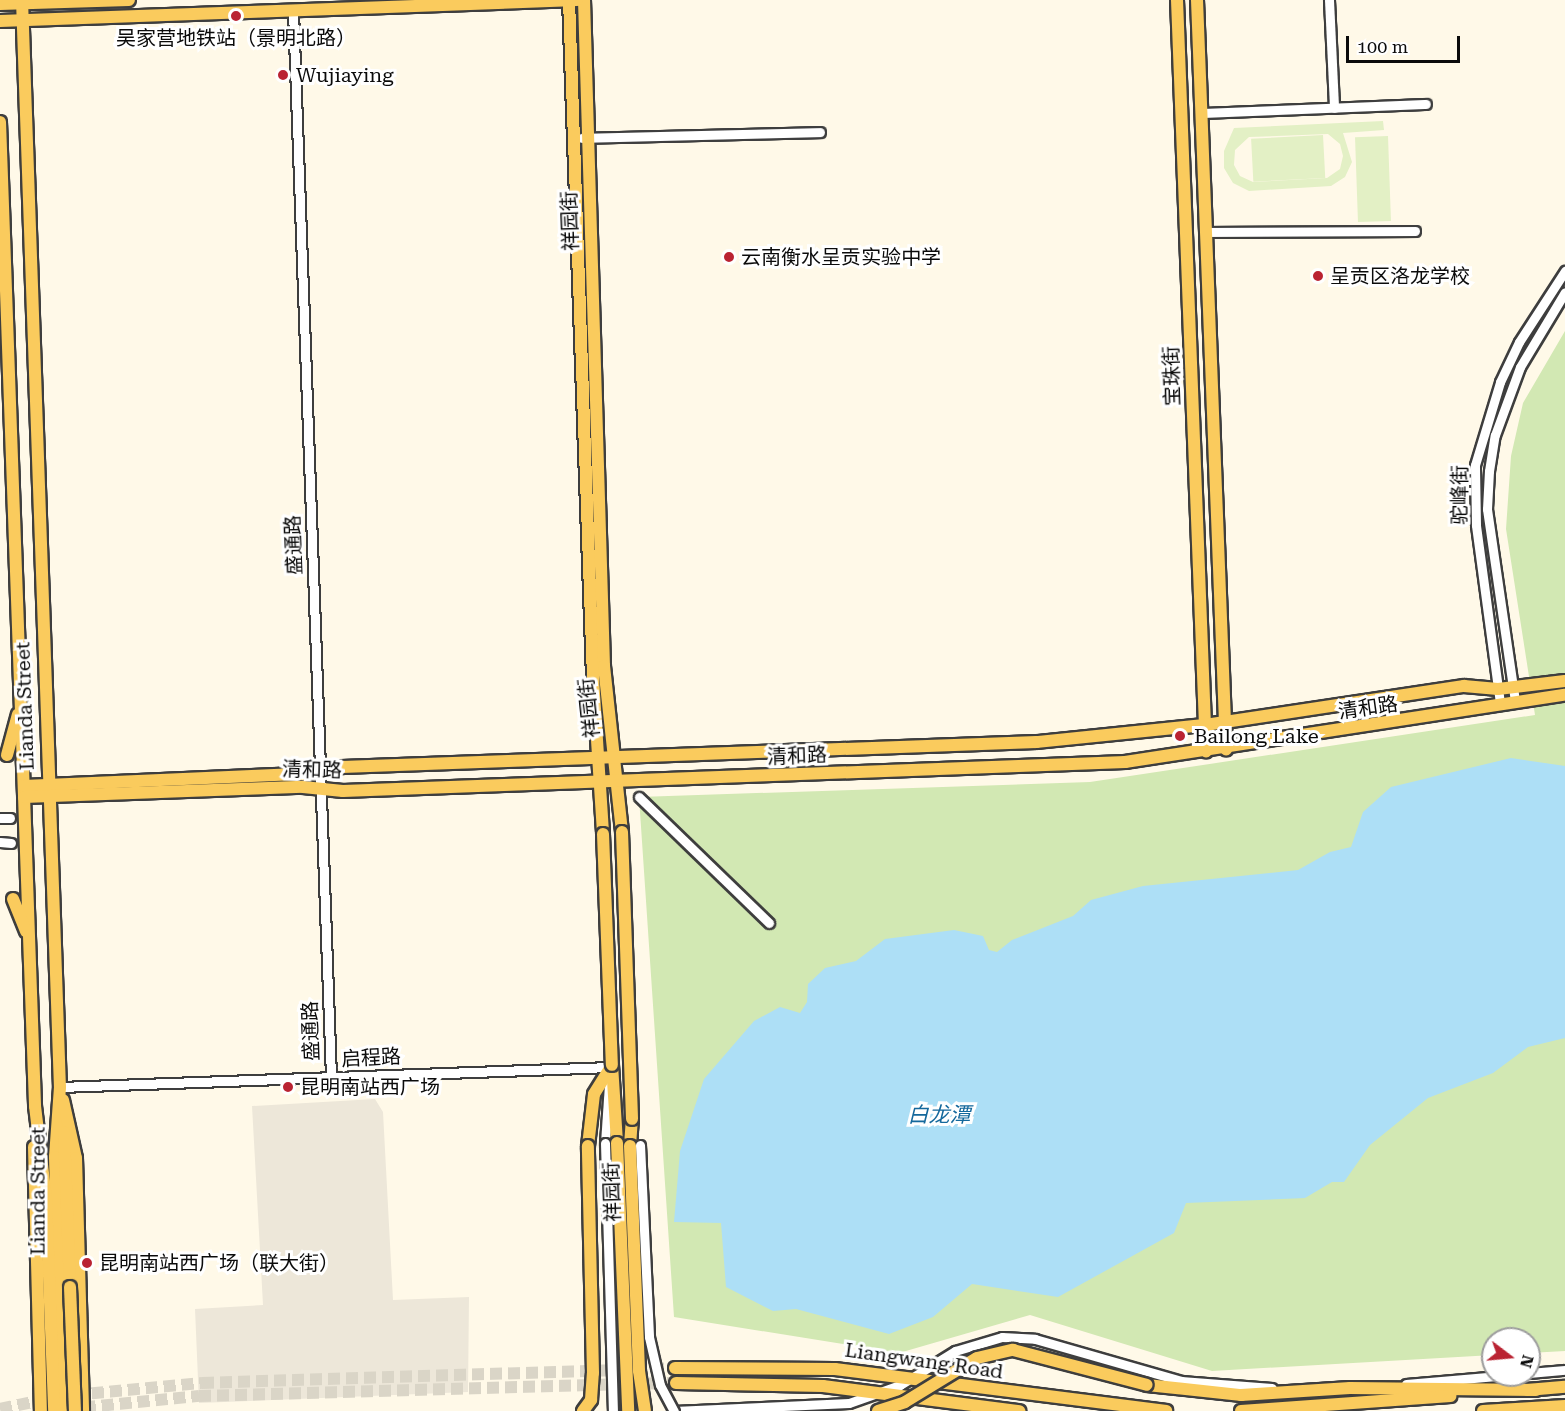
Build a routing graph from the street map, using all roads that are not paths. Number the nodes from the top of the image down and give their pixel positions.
1 (129, 0) edge
2 (569, 0) edge
3 (585, 0) edge
4 (1177, 0) edge
5 (1197, 0) edge
6 (1329, 0) edge
7 (22, 2) edge
8 (0, 4) edge
9 (293, 10) junction
10 (22, 20) junction
11 (0, 21) edge
12 (1426, 104) dead end
13 (1334, 108) junction
14 (1201, 113) junction
15 (0, 122) edge
16 (820, 132) dead end
17 (580, 138) junction
18 (1415, 231) dead end
19 (1206, 232) junction
20 (1565, 271) edge
21 (1565, 292) edge
22 (1565, 681) edge
23 (1513, 687) junction
24 (1498, 689) junction
25 (1565, 695) edge
26 (21, 701) junction
27 (1515, 701) junction
28 (1500, 703) junction
29 (1224, 722) junction
30 (1205, 724) junction
31 (1227, 748) junction
32 (1206, 751) junction
33 (7, 755) dead end
34 (614, 757) junction
35 (598, 758) junction
36 (320, 771) junction
37 (620, 782) junction
38 (601, 783) junction
39 (320, 789) junction
40 (47, 790) junction
41 (24, 792) junction
42 (639, 797) dead end
43 (0, 842) edge
44 (11, 843) dead end
45 (13, 899) dead end
46 (769, 923) dead end
47 (30, 941) junction
48 (612, 1065) junction
49 (331, 1078) junction
50 (60, 1087) junction
51 (35, 1106) junction
52 (632, 1119) junction
53 (675, 1368) tunnel mouth
54 (1565, 1370) edge
55 (1541, 1372) edge
56 (1481, 1377) edge
57 (676, 1383) tunnel mouth
58 (1350, 1388) junction
59 (1565, 1388) edge
60 (1536, 1390) junction
61 (1565, 1406) edge
62 (41, 1411) edge
63 (54, 1411) edge
64 (63, 1411) edge
65 (75, 1411) edge
66 (83, 1411) edge
67 (583, 1411) edge
68 (613, 1411) edge
69 (628, 1411) edge
70 (645, 1411) edge
71 (674, 1411) edge
72 (878, 1411) edge
73 (1019, 1411) edge
74 (1166, 1411) edge
75 (1241, 1411) edge
76 (1483, 1411) edge

1 - 7 main road
2 - 3 main road
2 - 9 main road
2 - 17 main road, 祥园街
3 - 17 main road, 祥园街
4 - 30 main road, 宝珠街
5 - 14 main road, 宝珠街
6 - 13 street
7 - 8 main road
7 - 10 main road, Lianda Street
9 - 10 main road
9 - 36 street, 盛通路
10 - 11 main road
10 - 40 main road, Lianda Street
12 - 13 street
13 - 14 street
14 - 19 main road, 宝珠街
15 - 26 main road, Lianda Street
16 - 17 street
17 - 34 main road, 祥园街
17 - 35 main road, 祥园街
18 - 19 street
19 - 29 main road, 宝珠街
20 - 24 street, 驼峰街
21 - 23 street, 驼峰街
22 - 23 main road, 清和路
23 - 24 main road, 清和路
23 - 27 street, 驼峰街
24 - 28 street, 驼峰街
24 - 29 main road, 清和路
25 - 27 main road, 清和路
26 - 33 main road
26 - 41 main road, Lianda Street
27 - 28 main road, 清和路
28 - 31 main road, 清和路
29 - 30 main road, 清和路
29 - 31 main road, 宝珠街
30 - 32 main road, 宝珠街
30 - 34 main road, 清和路
31 - 32 main road, 清和路
32 - 37 main road, 清和路
34 - 35 main road, 清和路
34 - 37 main road, 祥园街
35 - 36 main road, 清和路
35 - 38 main road, 祥园街
36 - 39 street, 盛通路
36 - 40 main road, 清和路
37 - 38 main road, 清和路
37 - 52 main road, 祥园街, bridge
38 - 39 main road, 清和路
38 - 48 main road, 祥园街, bridge
39 - 40 main road, 清和路
39 - 49 street, 盛通路
40 - 41 main road, 清和路
40 - 50 main road, Lianda Street
41 - 47 main road, Lianda Street
42 - 46 street
43 - 44 street
45 - 47 main road
47 - 51 main road, Lianda Street
48 - 49 street, 启程路
48 - 67 main road, bridge
48 - 68 street, bridge
48 - 69 main road, 祥园街, bridge
49 - 50 street, 启程路
50 - 64 main road, Lianda Street
50 - 65 main road, bridge
50 - 66 main road
51 - 62 main road
51 - 63 main road, Lianda Street
52 - 70 main road, 祥园街, bridge
52 - 71 street, bridge
53 - 74 main road, Liangwang Road
54 - 55 street
56 - 58 street
57 - 73 main road, Liangwang Road
58 - 60 main road
58 - 71 street
58 - 72 main road, bridge
59 - 60 main road
60 - 75 main road
61 - 76 main road

